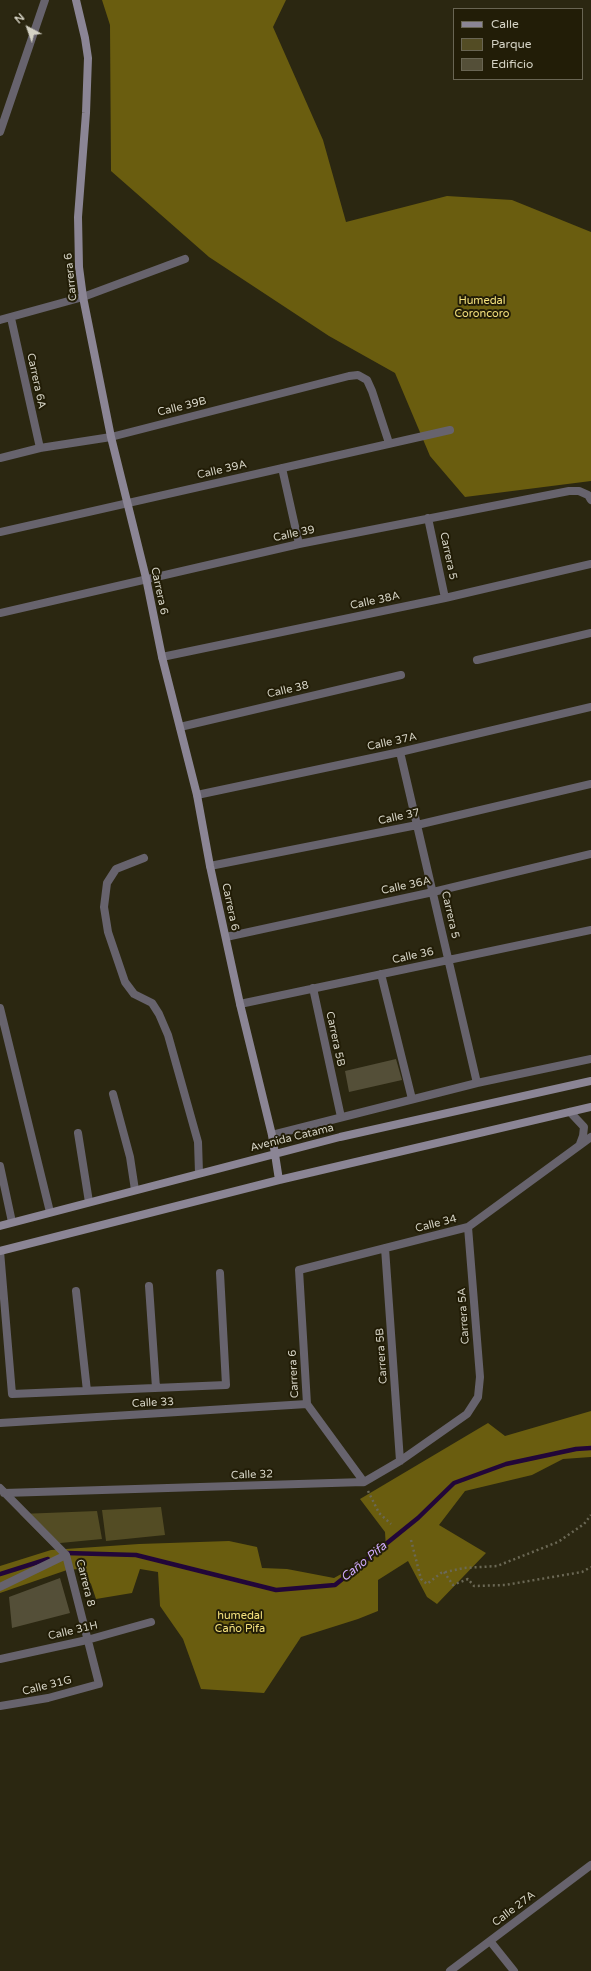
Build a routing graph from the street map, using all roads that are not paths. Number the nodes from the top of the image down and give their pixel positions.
1 (45, 0) edge
2 (76, 0) edge
3 (0, 132) edge
4 (185, 259) dead end
5 (83, 297) junction
6 (11, 318) junction
7 (0, 320) edge
8 (450, 430) dead end
9 (111, 437) junction
10 (389, 443) junction
11 (40, 448) junction
12 (0, 458) edge
13 (282, 468) junction
14 (591, 500) edge
15 (127, 503) junction
16 (428, 518) junction
17 (0, 532) edge
18 (300, 544) junction
19 (591, 564) edge
20 (146, 578) junction
21 (445, 598) junction
22 (0, 613) edge
23 (591, 633) edge
24 (162, 656) junction
25 (477, 660) dead end
26 (401, 675) dead end
27 (591, 708) edge
28 (180, 727) junction
29 (400, 752) junction
30 (591, 784) edge
31 (197, 795) junction
32 (417, 825) junction
33 (591, 854) edge
34 (144, 858) dead end
35 (210, 866) junction
36 (433, 892) junction
37 (591, 930) edge
38 (226, 937) junction
39 (449, 960) junction
40 (382, 974) junction
41 (313, 988) junction
42 (240, 1004) junction
43 (0, 1008) edge
44 (591, 1059) edge
45 (591, 1081) edge
46 (477, 1083) junction
47 (113, 1094) dead end
48 (412, 1099) junction
49 (591, 1107) edge
50 (570, 1112) junction
51 (341, 1117) junction
52 (78, 1133) dead end
53 (272, 1135) junction
54 (591, 1137) edge
55 (579, 1145) junction
56 (275, 1154) junction
57 (0, 1166) edge
58 (199, 1173) junction
59 (279, 1180) junction
60 (135, 1190) junction
61 (89, 1202) junction
62 (50, 1212) junction
63 (12, 1222) junction
64 (0, 1226) edge
65 (468, 1227) junction
66 (385, 1248) junction
67 (0, 1251) edge
68 (299, 1270) joint
69 (1, 1271) edge
70 (220, 1273) dead end
71 (149, 1286) dead end
72 (76, 1292) dead end
73 (156, 1388) junction
74 (86, 1391) junction
75 (475, 1403) joint
76 (307, 1404) junction
77 (0, 1423) edge
78 (400, 1462) junction
79 (364, 1482) junction
80 (2, 1490) edge
81 (66, 1556) junction
82 (0, 1587) edge
83 (151, 1622) dead end
84 (87, 1640) junction
85 (0, 1659) edge
86 (99, 1684) joint
87 (0, 1706) edge
88 (591, 1865) edge
89 (490, 1941) junction
90 (450, 1971) edge
91 (514, 1971) edge

1 - 3 street
2 - 5 main road, Carrera 6
4 - 5 street
5 - 6 street
5 - 9 main road, Carrera 6
6 - 7 street
6 - 11 street, Carrera 6A
8 - 10 street, Calle 39A
9 - 10 street, Calle 39B
9 - 11 street, Calle 39B
9 - 15 main road, Carrera 6
10 - 13 street, Calle 39A
11 - 12 street, Calle 39B
13 - 15 street, Calle 39A
13 - 18 street
14 - 16 street, Calle 39
15 - 17 street, Calle 39A
15 - 20 main road, Carrera 6
16 - 18 street, Calle 39
16 - 21 street, Carrera 5
18 - 20 street, Calle 39
19 - 21 street, Calle 38A
20 - 22 street, Calle 39
20 - 24 main road, Carrera 6
21 - 24 street, Calle 38A
23 - 25 street
24 - 28 main road, Carrera 6
26 - 28 street, Calle 38
27 - 29 street, Calle 37A
28 - 31 main road, Carrera 6
29 - 31 street, Calle 37A
29 - 32 street, Carrera 5
30 - 32 street, Calle 37
31 - 35 main road, Carrera 6
32 - 35 street, Calle 37
32 - 36 street, Carrera 5
33 - 36 street, Calle 36A
34 - 58 street
35 - 38 main road, Carrera 6
36 - 38 street, Calle 36A
36 - 39 street, Carrera 5
37 - 39 street, Calle 36
38 - 42 main road, Carrera 6
39 - 40 street, Calle 36
39 - 46 street, Carrera 5
40 - 41 street, Calle 36
40 - 48 street
41 - 42 street, Calle 36
41 - 51 street, Carrera 5B
42 - 53 main road, Carrera 6
43 - 62 street
44 - 46 street, Avenida Catama
45 - 56 main road, Avenida Catama
46 - 48 street, Avenida Catama
47 - 60 street
48 - 51 street, Avenida Catama
49 - 50 main road
50 - 55 street
50 - 59 main road
51 - 53 street, Avenida Catama
52 - 61 street
53 - 56 main road, Carrera 6
54 - 55 street, Calle 34
55 - 65 street, Calle 34
56 - 58 main road, Avenida Catama
56 - 59 main road, Carrera 6
57 - 63 street
58 - 60 main road, Avenida Catama
59 - 67 main road
60 - 61 main road, Avenida Catama
61 - 62 main road, Avenida Catama
62 - 63 main road, Avenida Catama
63 - 64 main road, Avenida Catama
65 - 66 street, Calle 34
65 - 75 street, Carrera 5A
66 - 68 street, Calle 34
66 - 78 street, Carrera 5B
67 - 69 street
68 - 76 street, Carrera 6
69 - 74 street
70 - 73 street
71 - 73 street
72 - 74 street
73 - 74 street
75 - 78 street, Calle 32
76 - 77 street, Calle 33
76 - 79 street, Carrera 6
78 - 79 street, Calle 32
79 - 80 street, Calle 32
80 - 81 street, Carrera 8
81 - 82 street
81 - 84 street, Carrera 8
83 - 84 street, Calle 31H
84 - 85 street, Calle 31H
84 - 86 street, Carrera 8
86 - 87 street, Calle 31G
88 - 89 street, Calle 27A
89 - 90 street, Calle 27A
89 - 91 street

